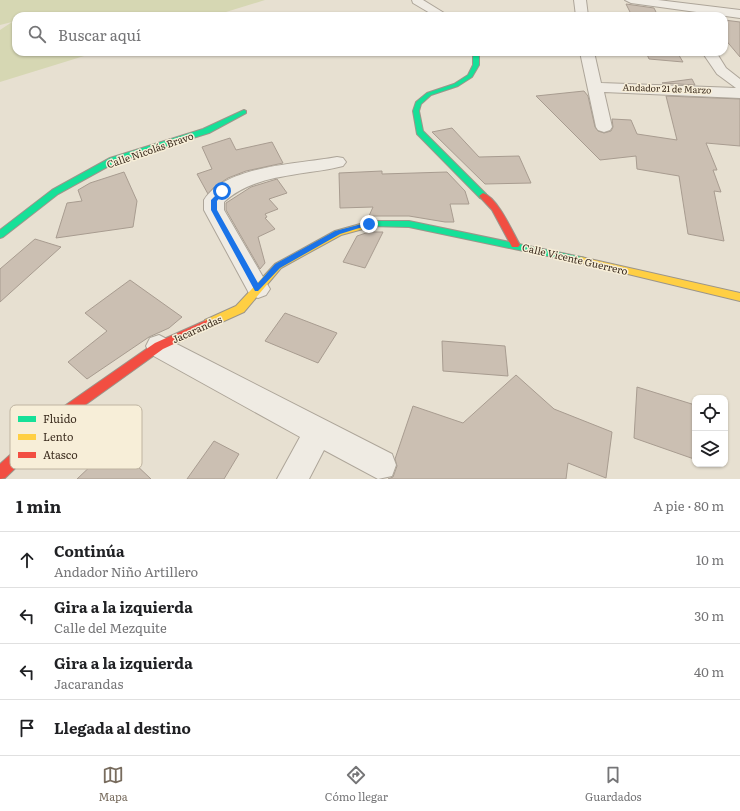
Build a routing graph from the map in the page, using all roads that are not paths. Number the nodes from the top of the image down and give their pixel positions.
1 (580, 0) edge
2 (631, 0) edge
3 (417, 1) edge
4 (687, 8) edge
5 (435, 12) edge
6 (582, 12) edge
7 (722, 12) edge
8 (728, 13) edge
9 (740, 14) edge
10 (476, 56) edge
11 (588, 56) edge
12 (711, 56) edge
13 (740, 85) edge
14 (594, 87) junction
15 (740, 93) edge
16 (244, 112) dead end
17 (604, 127) dead end
18 (337, 162) dead end
19 (409, 224) joint
20 (0, 235) edge
21 (515, 245) junction
22 (258, 289) junction
23 (740, 297) edge
24 (159, 346) junction
25 (74, 405) edge
26 (319, 431) junction
27 (381, 465) dead end
28 (292, 479) edge

1 - 6 street
2 - 4 street
3 - 5 street
4 - 7 street
8 - 9 street
10 - 21 street
11 - 14 street
12 - 13 street
14 - 15 street, Andador 21 de Marzo
14 - 17 street
16 - 20 street, Calle Nicolás Bravo
18 - 22 street
19 - 21 street, Calle Vicente Guerrero
19 - 22 street, Jacarandas
21 - 23 street, Calle Vicente Guerrero
22 - 24 street, Jacarandas
24 - 25 street, Jacarandas
24 - 26 street
26 - 27 street
26 - 28 street

